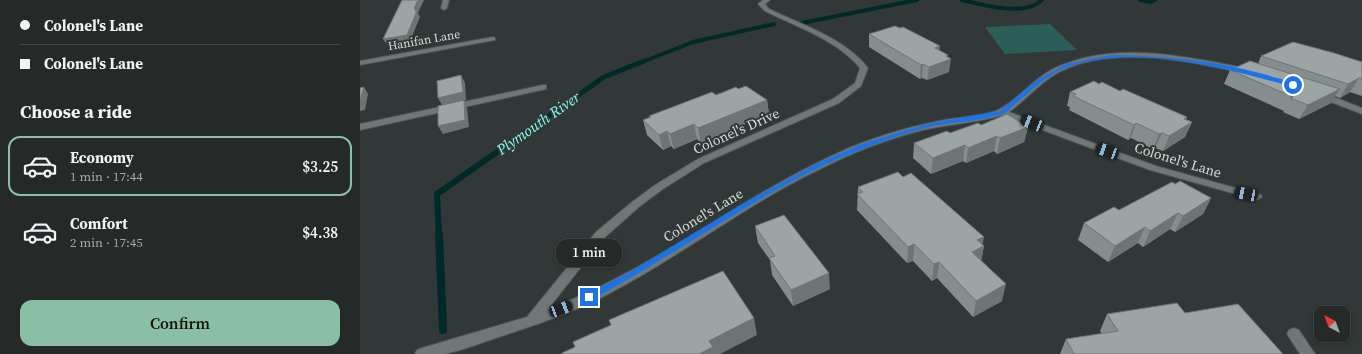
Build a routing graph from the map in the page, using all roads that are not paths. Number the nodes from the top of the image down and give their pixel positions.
1 (446, 0) edge
2 (767, 0) edge
3 (444, 8) dead end
4 (492, 39) dead end
5 (360, 63) edge
6 (1260, 75) edge
7 (543, 87) dead end
8 (1315, 93) edge
9 (1362, 111) edge
10 (1002, 112) junction
11 (1362, 114) edge
12 (1362, 119) edge
13 (360, 127) edge
14 (1257, 197) dead end
15 (532, 320) junction
16 (1294, 334) dead end
17 (422, 354) edge
18 (1308, 354) edge

1 - 3 street
2 - 15 street, Colonel's Drive
4 - 5 street, Hanifan Lane
6 - 10 street, Colonel's Lane
7 - 13 street
8 - 9 street
10 - 14 street, Colonel's Lane
10 - 15 street, Colonel's Lane
11 - 12 street
15 - 17 street, Colonel's Lane
16 - 18 street

